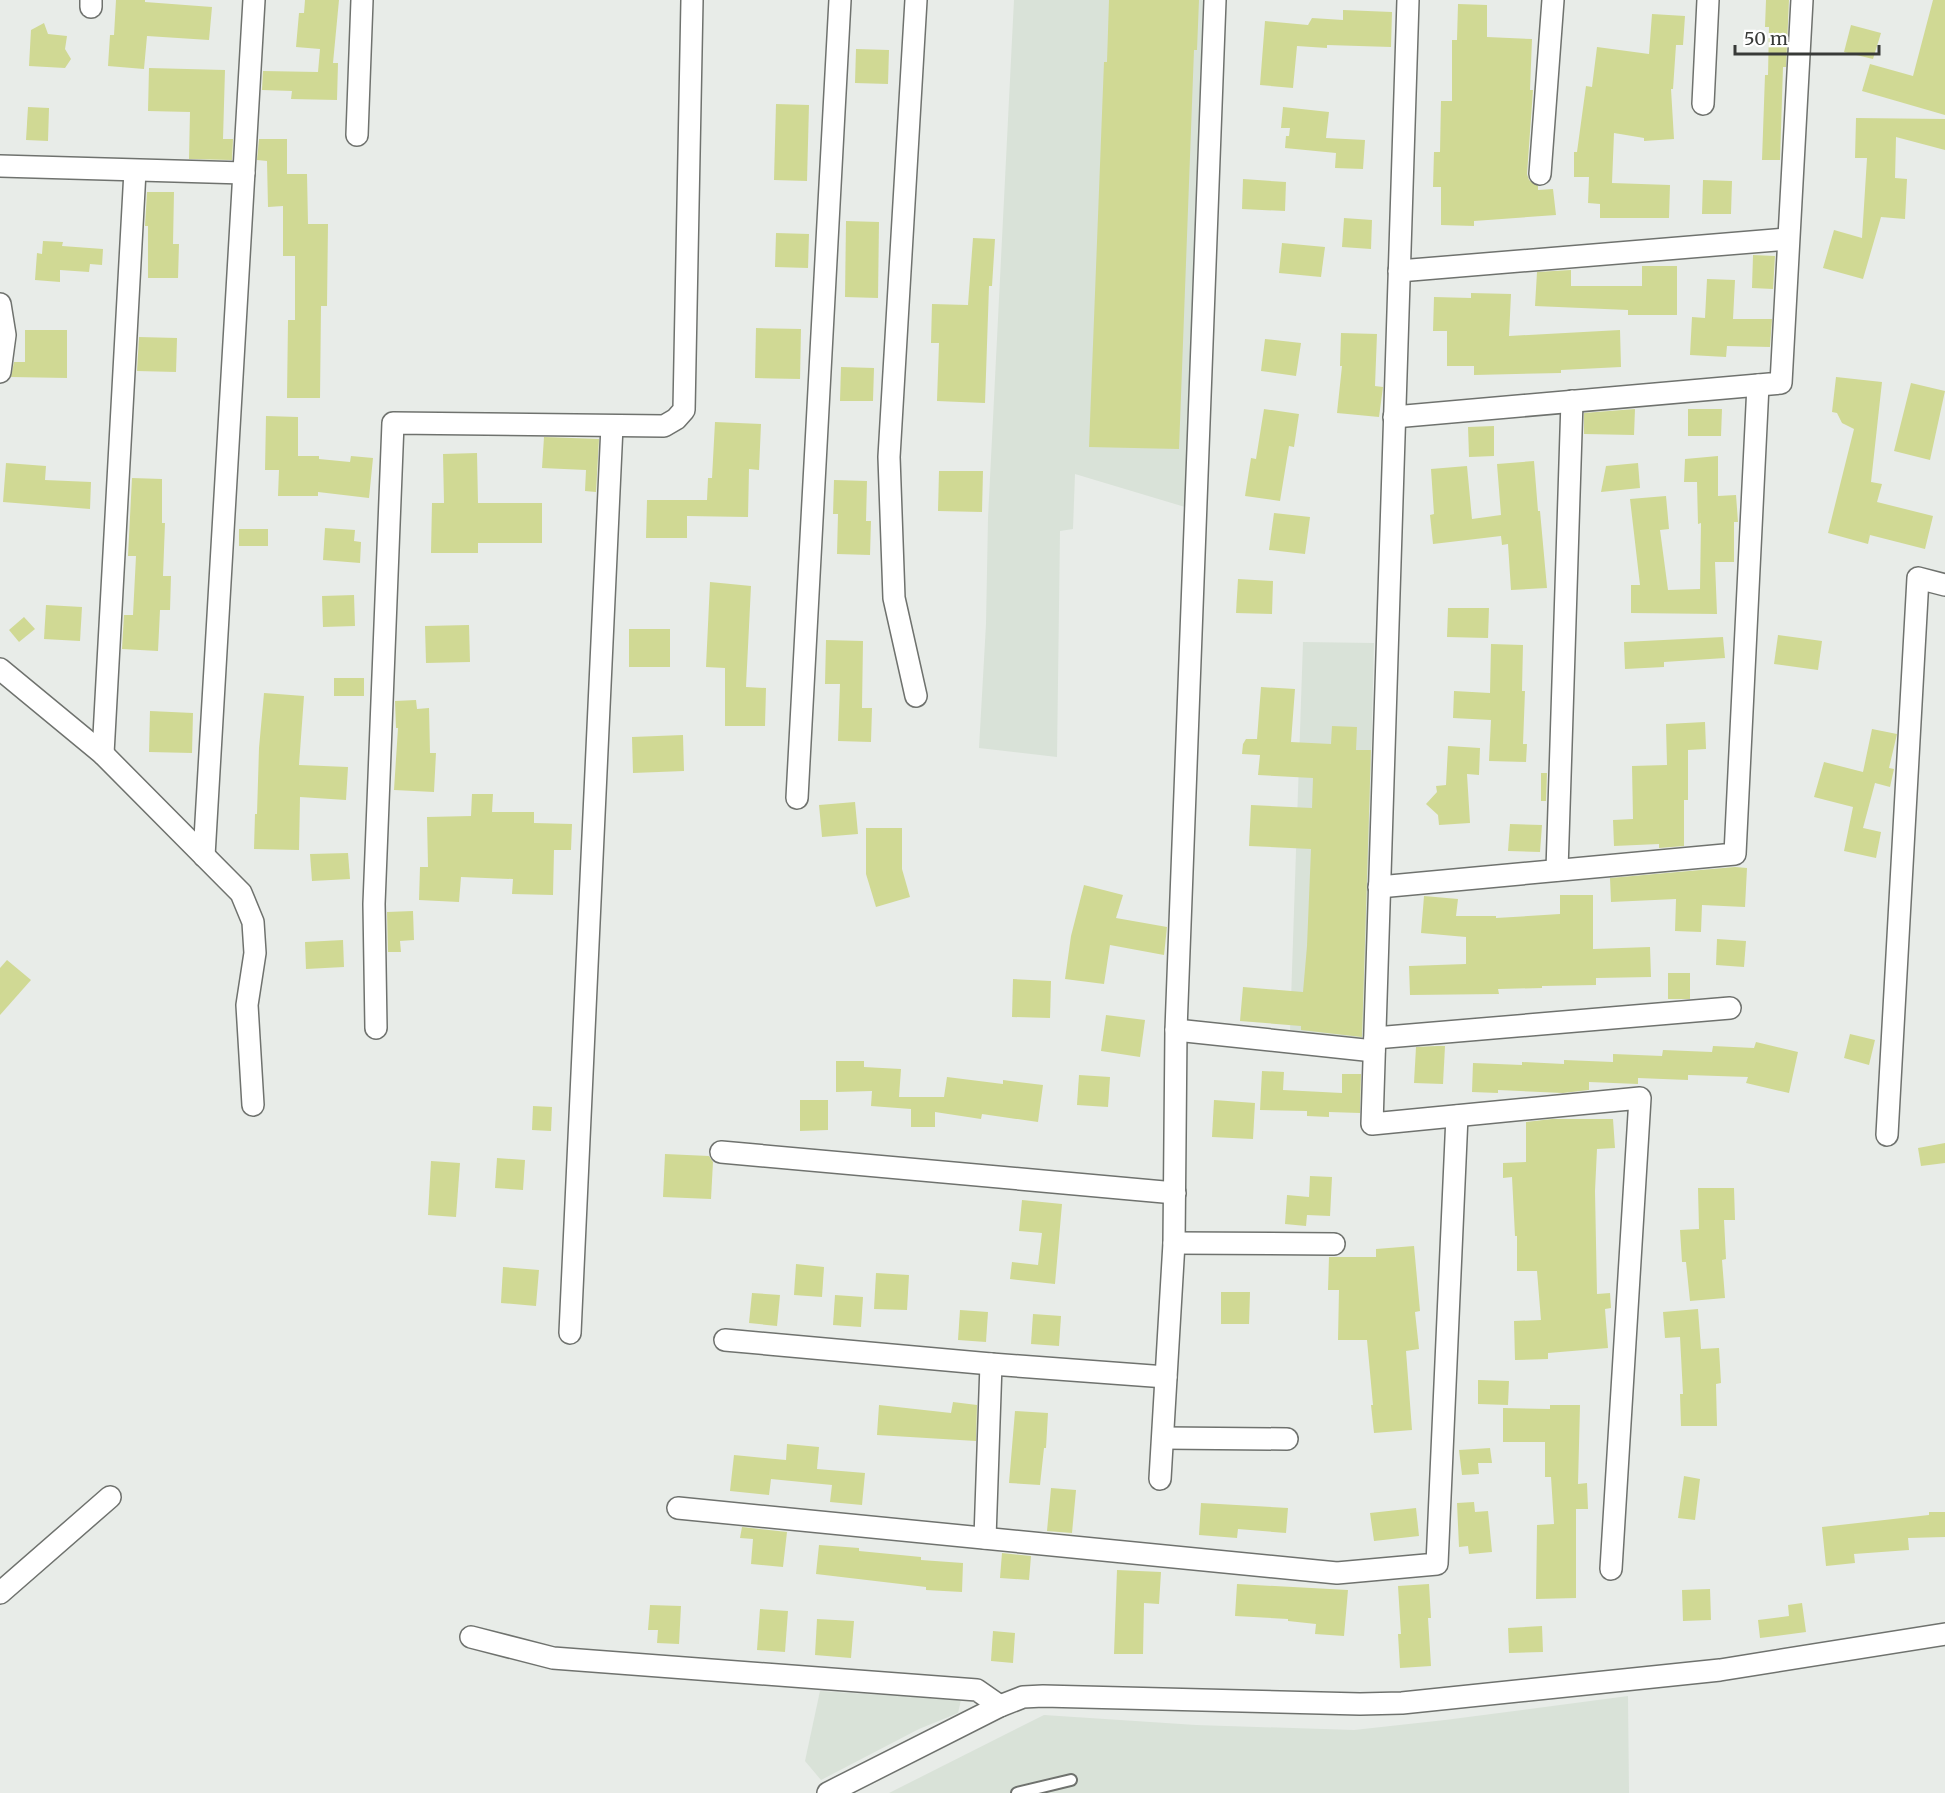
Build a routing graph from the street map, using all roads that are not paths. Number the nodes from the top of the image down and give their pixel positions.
1 (254, 0) edge
2 (362, 0) edge
3 (692, 0) edge
4 (840, 0) edge
5 (916, 0) edge
6 (1215, 0) edge
7 (1407, 0) edge
8 (1553, 0) edge
9 (1708, 0) edge
10 (1802, 0) edge
11 (1703, 104) dead end
12 (357, 135) dead end
13 (0, 166) edge
14 (135, 171) junction
15 (244, 173) junction
16 (1540, 174) dead end
17 (1788, 239) junction
18 (1399, 271) junction
19 (0, 304) edge
20 (0, 372) edge
21 (1758, 385) junction
22 (1572, 401) junction
23 (1394, 417) junction
24 (612, 426) junction
25 (1945, 585) edge
26 (0, 669) edge
27 (916, 696) dead end
28 (103, 754) junction
29 (796, 798) dead end
30 (204, 856) junction
31 (1557, 870) junction
32 (1379, 887) junction
33 (1730, 1008) dead end
34 (376, 1028) dead end
35 (1176, 1030) junction
36 (1374, 1045) junction
37 (253, 1105) dead end
38 (1457, 1116) junction
39 (1887, 1135) dead end
40 (721, 1152) dead end
41 (1174, 1193) junction
42 (1174, 1243) junction
43 (1334, 1244) dead end
44 (570, 1333) dead end
45 (725, 1340) dead end
46 (991, 1364) junction
47 (1166, 1377) junction
48 (1163, 1438) junction
49 (1287, 1439) dead end
50 (1160, 1479) dead end
51 (110, 1497) dead end
52 (678, 1508) dead end
53 (985, 1538) junction
54 (1611, 1569) dead end
55 (0, 1593) edge
56 (1945, 1634) edge
57 (471, 1637) dead end
58 (1000, 1706) junction
59 (1071, 1780) dead end
60 (828, 1793) edge
61 (1017, 1793) edge

1 - 15 street
2 - 12 street
3 - 24 street
4 - 29 street
5 - 27 street
6 - 35 street
7 - 18 street
8 - 16 street
9 - 11 street
10 - 17 street
13 - 14 street
14 - 15 street
14 - 28 street
15 - 30 street
17 - 18 street
17 - 21 street
18 - 23 street
19 - 20 street
21 - 22 street
21 - 31 street
22 - 23 street
22 - 31 street
23 - 32 street
24 - 34 street
24 - 44 street
25 - 39 street
26 - 28 street
28 - 30 street
30 - 37 street
31 - 32 street
32 - 36 street
33 - 36 street
35 - 36 street
35 - 41 street
36 - 38 street
38 - 53 street
38 - 54 street
40 - 41 street
41 - 42 street
42 - 43 street
42 - 47 street
45 - 46 street
46 - 47 street
46 - 53 street
47 - 48 street
48 - 49 street
48 - 50 street
51 - 55 street
52 - 53 street
56 - 58 street
57 - 58 street
58 - 60 street
59 - 61 lane

